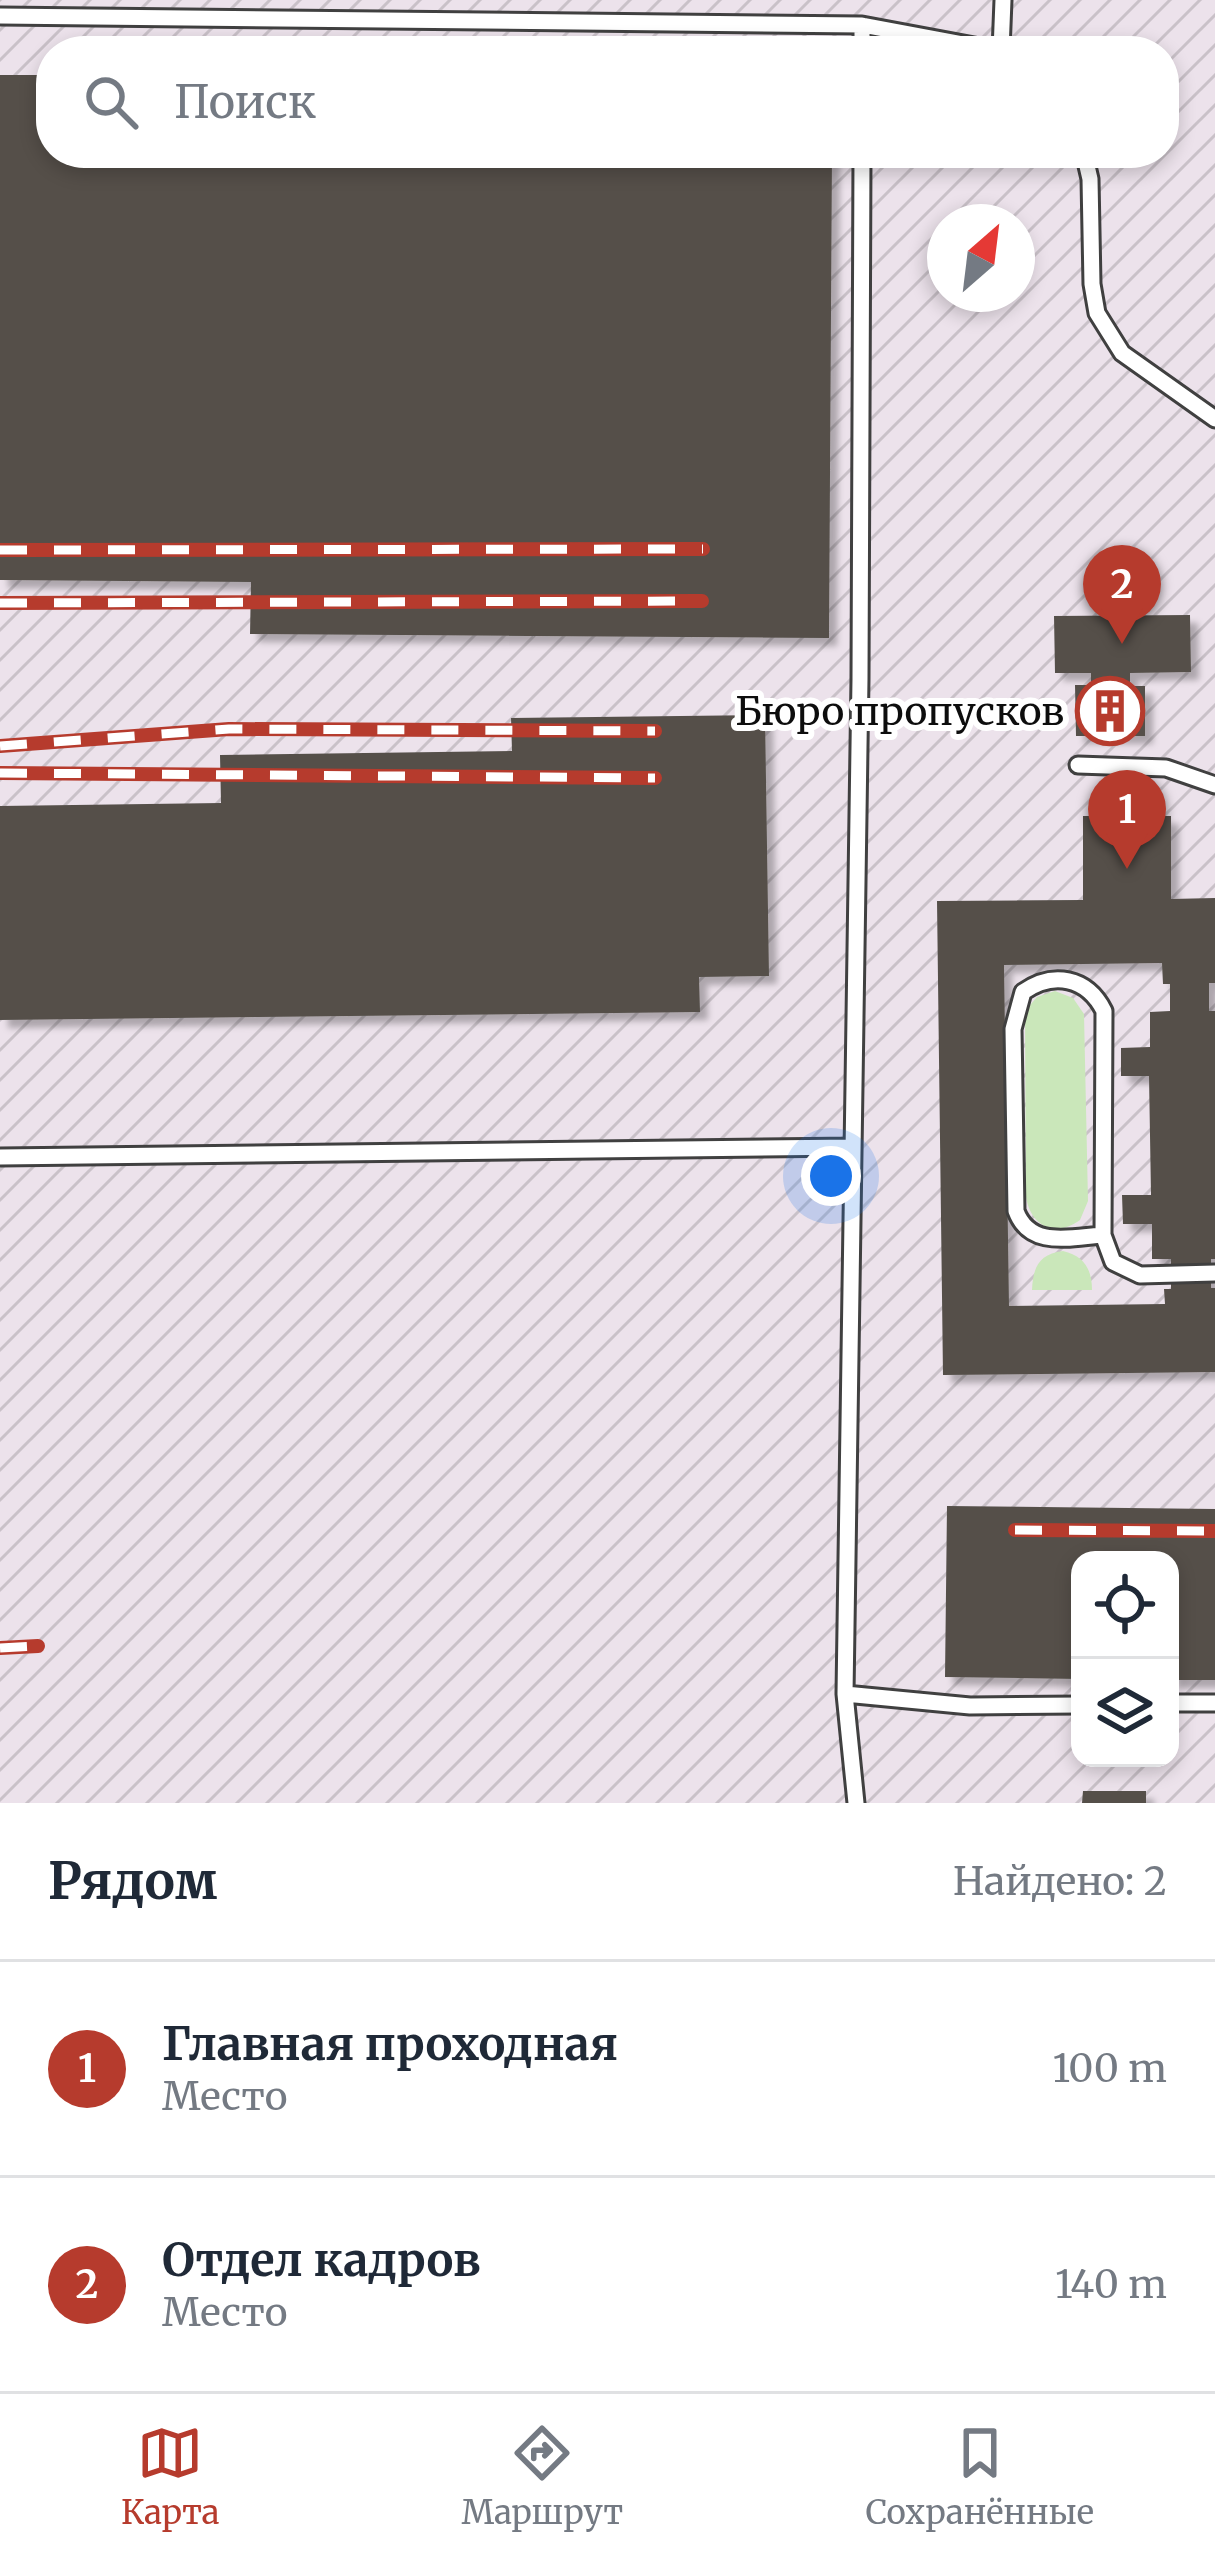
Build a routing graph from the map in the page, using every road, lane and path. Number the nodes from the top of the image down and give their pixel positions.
1 (1003, 0) edge
2 (0, 16) edge
3 (862, 26) junction
4 (862, 36) edge
5 (918, 36) edge
6 (1002, 36) edge
7 (862, 168) edge
8 (1087, 168) edge
9 (1215, 419) edge
10 (1078, 765) dead end
11 (1215, 785) edge
12 (853, 1147) junction
13 (0, 1157) edge
14 (1103, 1234) junction
15 (1215, 1273) edge
16 (844, 1694) junction
17 (1179, 1703) edge
18 (1215, 1703) edge
19 (1071, 1705) edge
20 (856, 1803) edge

1 - 6 lane
2 - 3 lane
3 - 4 lane
3 - 5 lane
7 - 12 lane
8 - 9 lane
10 - 11 lane
12 - 13 lane
12 - 16 lane
14 - 14 lane
14 - 15 lane
16 - 19 lane
16 - 20 lane
17 - 18 lane

